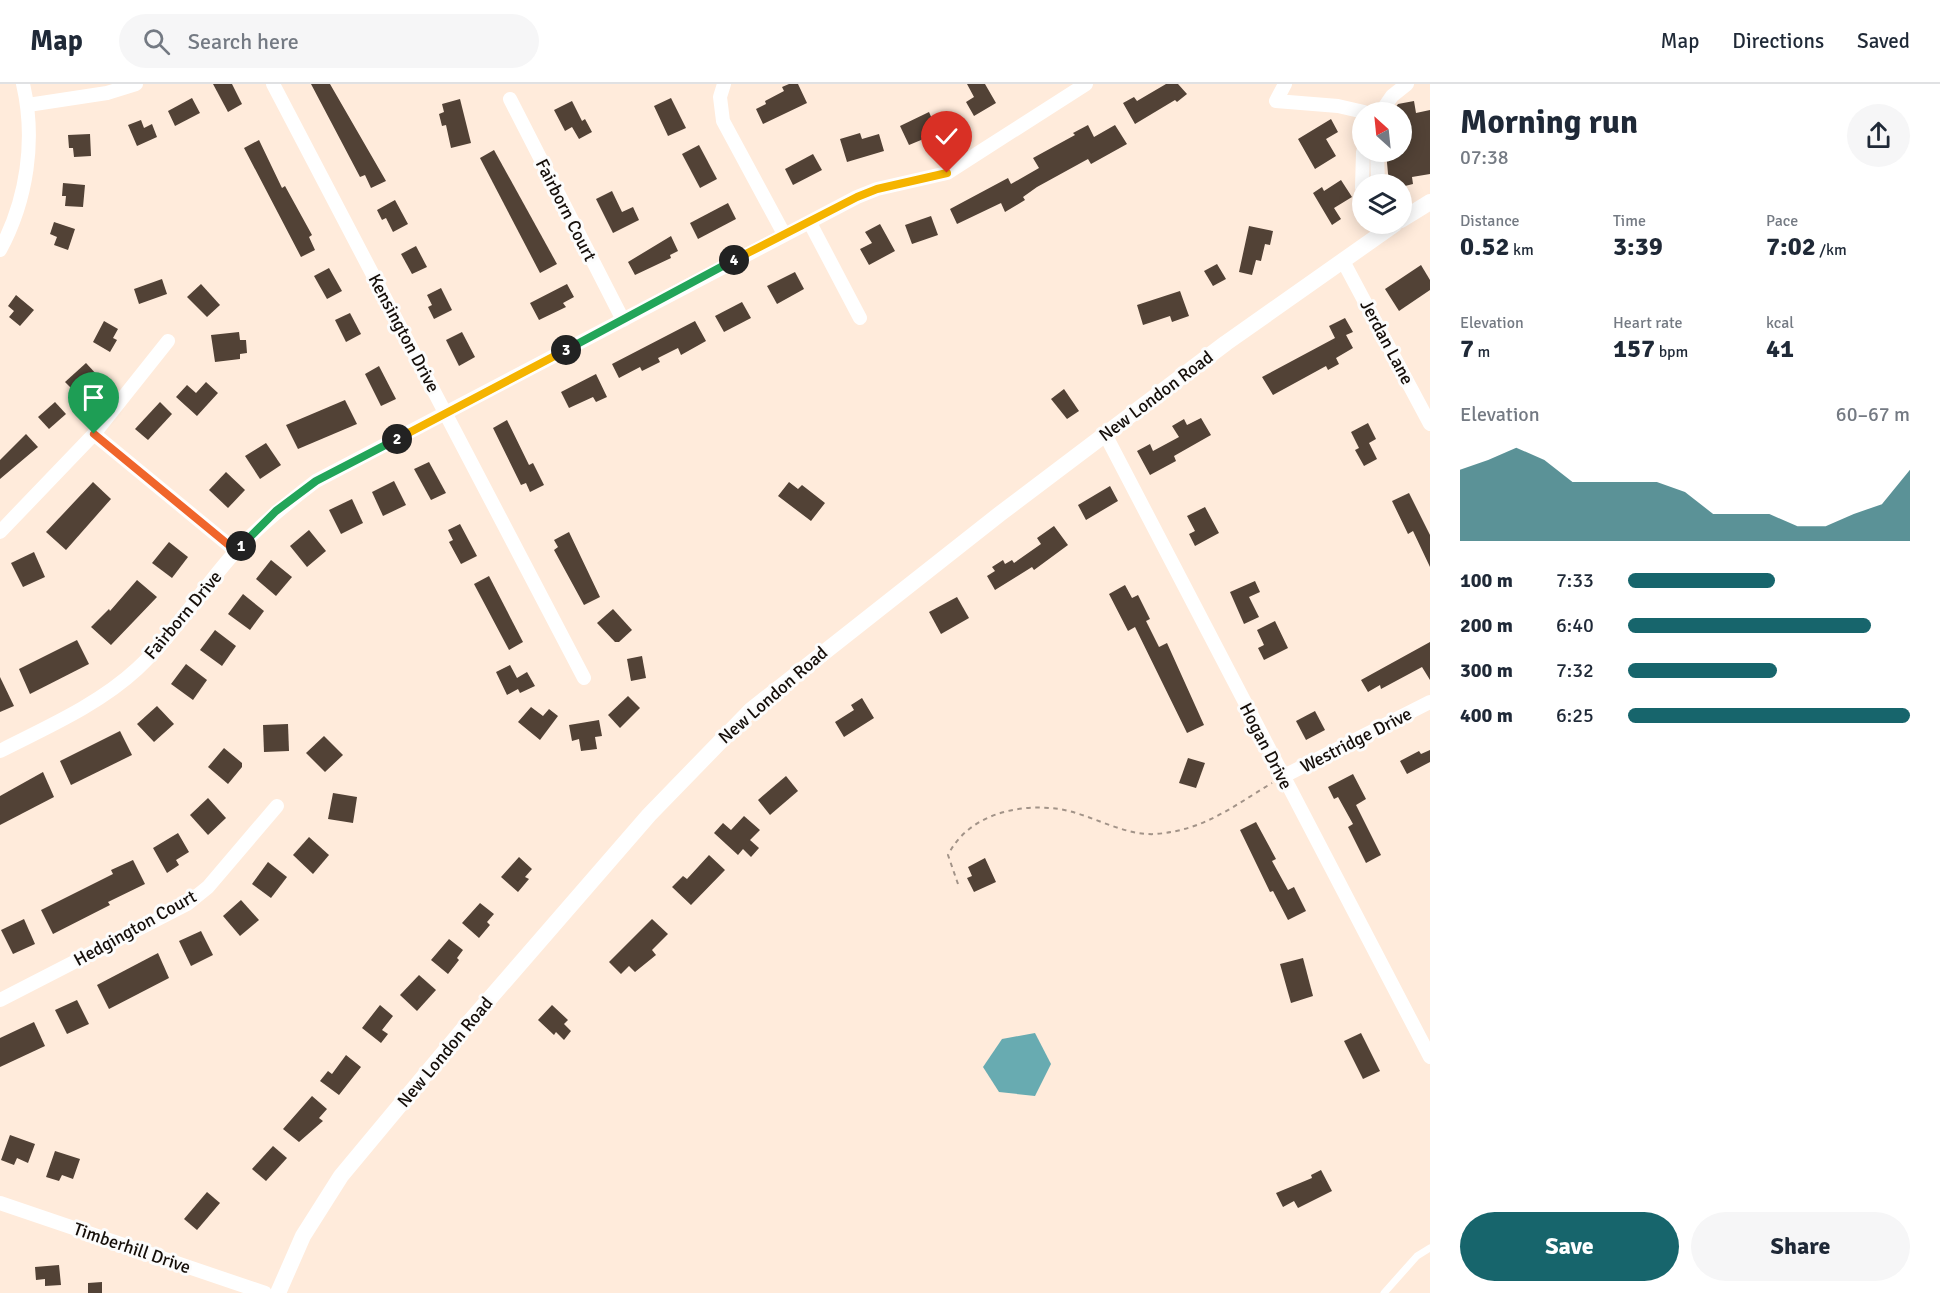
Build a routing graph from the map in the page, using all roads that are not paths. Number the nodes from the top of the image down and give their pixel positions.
1 (23, 84) edge
2 (136, 84) edge
3 (273, 84) edge
4 (724, 84) edge
5 (1084, 84) edge
6 (1285, 84) edge
7 (1407, 84) edge
8 (510, 99) dead end
9 (1388, 102) edge
10 (28, 105) junction
11 (1352, 109) edge
12 (1430, 202) edge
13 (1412, 212) edge
14 (810, 223) junction
15 (784, 234) junction
16 (1371, 234) edge
17 (0, 250) edge
18 (1342, 261) junction
19 (860, 318) dead end
20 (623, 320) junction
21 (168, 341) dead end
22 (446, 414) junction
23 (1430, 424) edge
24 (94, 434) junction
25 (1105, 435) junction
26 (0, 532) edge
27 (236, 551) junction
28 (584, 678) dead end
29 (1430, 702) edge
30 (0, 751) edge
31 (1282, 777) junction
32 (277, 806) dead end
33 (0, 1000) edge
34 (1430, 1057) edge
35 (0, 1203) edge
36 (1430, 1248) edge
37 (265, 1293) edge
38 (278, 1293) edge
39 (1384, 1293) edge

1 - 10 street
2 - 10 street
3 - 22 street, Kensington Drive
4 - 15 street
5 - 14 street, Fairborn Drive
6 - 11 street
7 - 9 street
8 - 20 street, Fairborn Court
10 - 17 street
12 - 13 street, New London Road
14 - 15 street, Fairborn Drive
14 - 19 street
15 - 20 street, Fairborn Drive
16 - 18 street, New London Road
18 - 23 street, Jerdan Lane
18 - 25 street, New London Road
20 - 22 street, Fairborn Drive
21 - 24 street
22 - 27 street, Fairborn Drive
22 - 28 street, Kensington Drive
24 - 26 street
24 - 27 street
25 - 31 street, Hogan Drive
25 - 38 street, New London Road
27 - 30 street, Fairborn Drive
29 - 31 street, Westridge Drive
31 - 34 street, Hogan Drive
32 - 33 street, Hedgington Court
35 - 37 street, Timberhill Drive
36 - 39 lane

